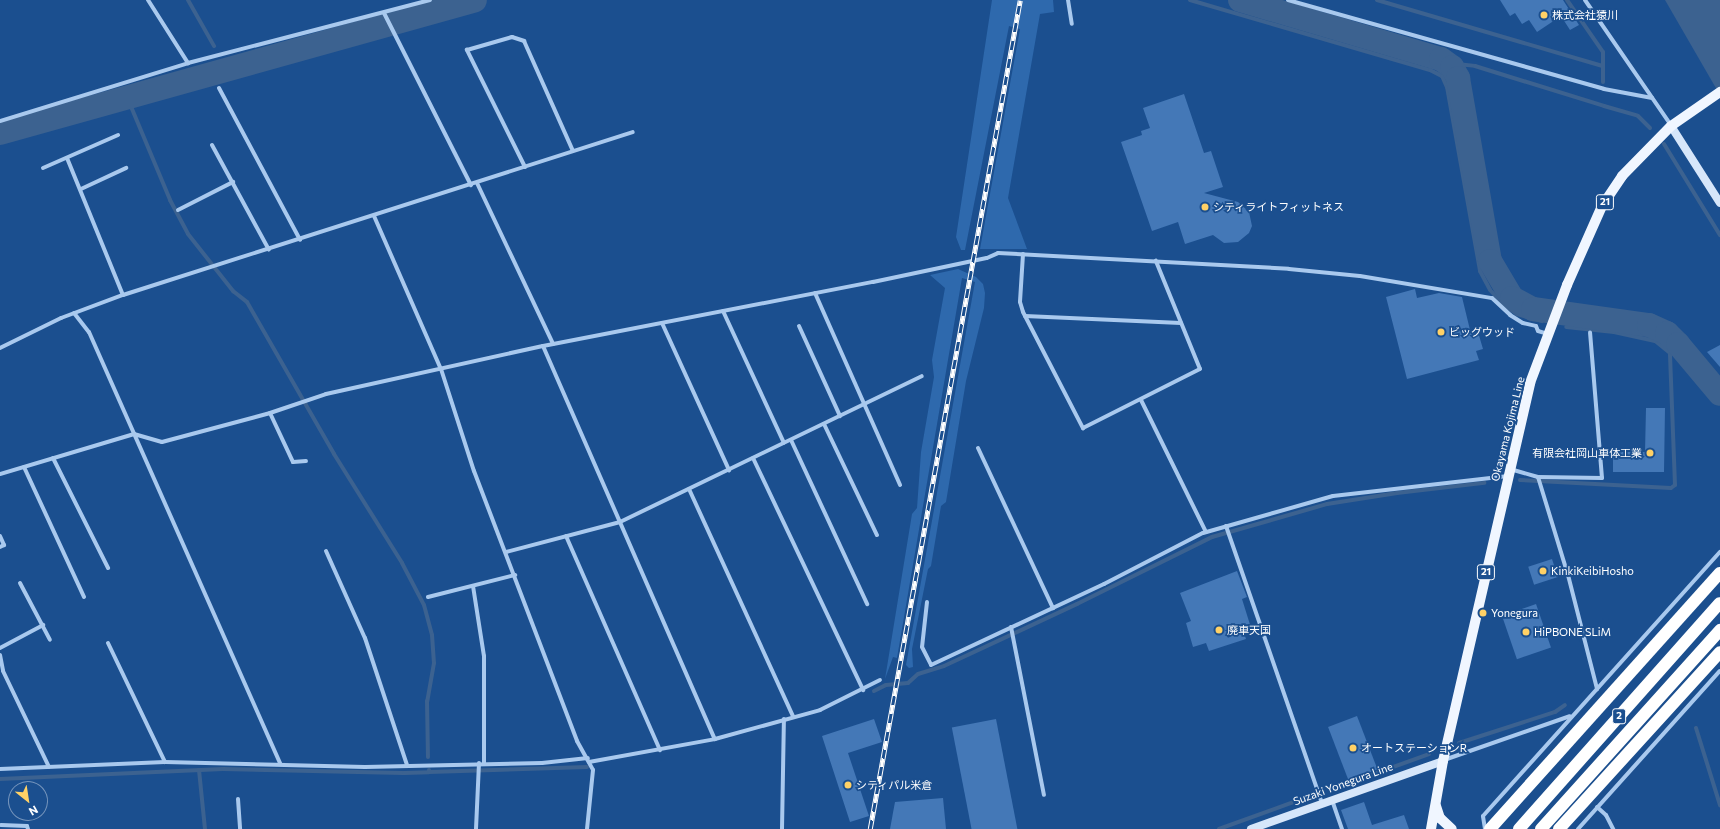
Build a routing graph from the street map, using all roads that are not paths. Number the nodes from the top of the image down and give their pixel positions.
1 (148, 0) edge
2 (430, 0) edge
3 (1068, 0) edge
4 (1288, 0) edge
5 (1585, 0) edge
6 (384, 13) junction
7 (1072, 24) dead end
8 (188, 63) junction
9 (219, 88) dead end
10 (1720, 92) edge
11 (1652, 98) junction
12 (0, 121) edge
13 (1675, 123) junction
14 (633, 132) dead end
15 (118, 135) dead end
16 (212, 145) dead end
17 (573, 151) junction
18 (67, 158) junction
19 (525, 167) junction
20 (43, 168) dead end
21 (126, 168) dead end
22 (232, 182) junction
23 (477, 183) junction
24 (471, 185) junction
25 (81, 190) junction
26 (1720, 203) edge
27 (178, 210) dead end
28 (374, 216) junction
29 (300, 240) junction
30 (269, 250) junction
31 (1023, 254) junction
32 (1156, 261) junction
33 (815, 293) junction
34 (123, 296) junction
35 (723, 311) junction
36 (74, 313) junction
37 (1025, 316) junction
38 (662, 323) junction
39 (1181, 323) junction
40 (799, 326) dead end
41 (1590, 332) dead end
42 (1549, 334) junction
43 (553, 344) junction
44 (543, 346) junction
45 (0, 347) edge
46 (441, 369) junction
47 (922, 376) dead end
48 (1141, 400) junction
49 (865, 405) junction
50 (270, 413) junction
51 (840, 416) junction
52 (824, 424) junction
53 (134, 434) junction
54 (791, 440) junction
55 (784, 443) junction
56 (978, 448) dead end
57 (53, 458) junction
58 (753, 458) junction
59 (306, 461) dead end
60 (24, 467) junction
61 (729, 470) junction
62 (1509, 472) junction
63 (0, 474) edge
64 (1539, 480) junction
65 (900, 485) dead end
66 (689, 489) junction
67 (620, 522) junction
68 (1227, 528) junction
69 (1206, 532) junction
70 (877, 535) dead end
71 (0, 536) edge
72 (566, 536) junction
73 (0, 548) edge
74 (326, 551) dead end
75 (506, 552) junction
76 (1720, 552) edge
77 (108, 568) dead end
78 (1720, 573) edge
79 (515, 575) junction
80 (20, 583) dead end
81 (472, 586) junction
82 (84, 597) dead end
83 (428, 597) dead end
84 (927, 602) dead end
85 (1720, 603) edge
86 (867, 604) dead end
87 (1053, 608) junction
88 (42, 625) junction
89 (1011, 629) junction
90 (1720, 630) edge
91 (50, 640) dead end
92 (108, 643) dead end
93 (0, 648) edge
94 (1720, 652) edge
95 (0, 655) edge
96 (1720, 671) edge
97 (880, 680) dead end
98 (1597, 689) junction
99 (863, 690) junction
100 (793, 716) junction
101 (1570, 716) junction
102 (784, 719) junction
103 (715, 739) junction
104 (660, 750) junction
105 (588, 760) junction
106 (1443, 761) junction
107 (164, 762) junction
108 (280, 764) junction
109 (481, 764) junction
110 (407, 765) junction
111 (49, 767) junction
112 (0, 769) edge
113 (1044, 795) dead end
114 (238, 799) dead end
115 (1332, 800) junction
116 (1322, 803) junction
117 (1436, 804) junction
118 (1597, 807) junction
119 (1, 825) dead end
120 (28, 829) edge
121 (240, 829) edge
122 (476, 829) edge
123 (587, 829) edge
124 (782, 829) edge
125 (1251, 829) edge
126 (1342, 829) edge
127 (1431, 829) edge
128 (1452, 829) edge
129 (1485, 829) edge
130 (1490, 829) edge
131 (1519, 829) edge
132 (1541, 829) edge
133 (1559, 829) edge
134 (1578, 829) edge
135 (1613, 829) edge

1 - 8 street
2 - 6 street
3 - 7 street
4 - 11 street
5 - 11 street
6 - 8 street
6 - 24 street
8 - 12 street
9 - 29 street
10 - 13 main road, Okayama Kojima Line / 21
11 - 13 street
13 - 26 main road
13 - 42 main road, Okayama Kojima Line / 21
14 - 17 street
15 - 18 street
16 - 22 street
17 - 19 street
17 - 19 street
18 - 20 street
18 - 25 street
19 - 23 street
21 - 25 street
22 - 27 street
22 - 30 street
23 - 24 street
23 - 43 street
24 - 28 street
25 - 34 street
28 - 29 street
28 - 46 street
29 - 30 street
30 - 34 street
31 - 32 street
31 - 33 street
31 - 37 street
32 - 39 street
32 - 42 street
33 - 35 street
33 - 49 street
34 - 36 street
35 - 38 street
35 - 55 street
36 - 45 street
36 - 53 street
37 - 39 street
37 - 48 street
38 - 43 street
38 - 61 street
39 - 48 street
40 - 51 street
41 - 64 street
42 - 62 main road, Okayama Kojima Line / 21
43 - 44 street
44 - 46 street
44 - 67 street
46 - 50 street
46 - 75 street
47 - 49 street
48 - 69 street
49 - 51 street
49 - 65 street
50 - 53 street
50 - 59 street
51 - 52 street
52 - 54 street
52 - 70 street
53 - 57 street
53 - 108 street
54 - 55 street
54 - 86 street
55 - 58 street
56 - 87 street
57 - 60 street
57 - 77 street
58 - 61 street
58 - 99 street
60 - 63 street
60 - 82 street
61 - 66 street
62 - 64 street
62 - 68 street
62 - 106 main road, Okayama Kojima Line / 21
64 - 98 street
66 - 67 street
66 - 100 street
67 - 72 street
67 - 103 street
68 - 69 street
68 - 116 street
69 - 87 street
71 - 73 street
72 - 75 street
72 - 104 street
74 - 110 street
75 - 79 street
76 - 98 street
78 - 130 highway
79 - 81 street
79 - 105 street
80 - 88 street
81 - 83 street
81 - 109 street
84 - 89 street
85 - 131 highway, 2
87 - 89 street
88 - 91 street
88 - 93 street
89 - 113 street
90 - 132 highway, 2
92 - 107 street
94 - 133 highway
95 - 111 street
96 - 118 street
97 - 99 street
98 - 101 street
99 - 100 street
100 - 102 street
101 - 106 street
101 - 129 street
102 - 103 street
102 - 124 street
103 - 104 street
104 - 105 street
105 - 109 street
105 - 123 street
106 - 115 main road, Suzaki Yonegura Line
106 - 117 main road, Okayama Kojima Line / 21
107 - 108 street
107 - 111 street
108 - 110 street
109 - 110 street
109 - 122 street
111 - 112 street
114 - 121 street
115 - 116 main road, Suzaki Yonegura Line
115 - 126 street
116 - 125 main road, Suzaki Yonegura Line
117 - 127 main road, Okayama Kojima Line / 21
117 - 128 main road
118 - 134 street
118 - 135 street
119 - 120 street

